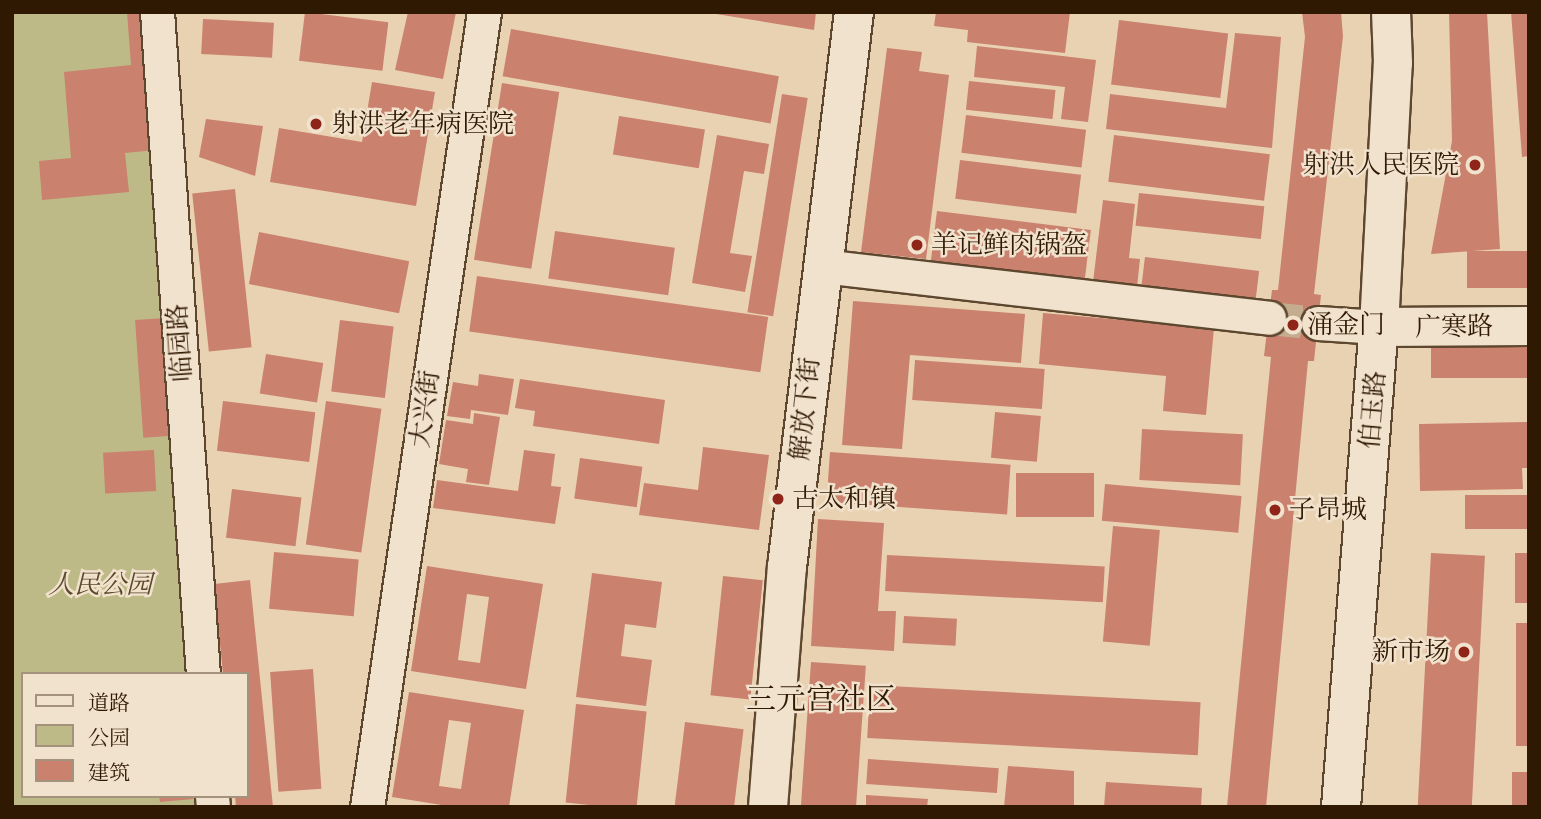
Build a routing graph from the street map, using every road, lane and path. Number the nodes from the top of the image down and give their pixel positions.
1 (157, 12) edge
2 (484, 12) edge
3 (855, 12) edge
4 (1391, 12) edge
5 (821, 266) junction
6 (1269, 318) tunnel mouth
7 (1318, 323) tunnel mouth
8 (1529, 326) edge
9 (1379, 327) junction
10 (203, 672) edge
11 (367, 807) edge
12 (768, 807) edge
13 (1341, 807) edge

1 - 10 street, 临园路
2 - 11 street, 大兴街
3 - 5 street, 解放下街
4 - 9 street, 伯玉路
5 - 6 street
5 - 12 street, 解放下街
7 - 9 street
8 - 9 street, 广寒路
9 - 13 street, 伯玉路

